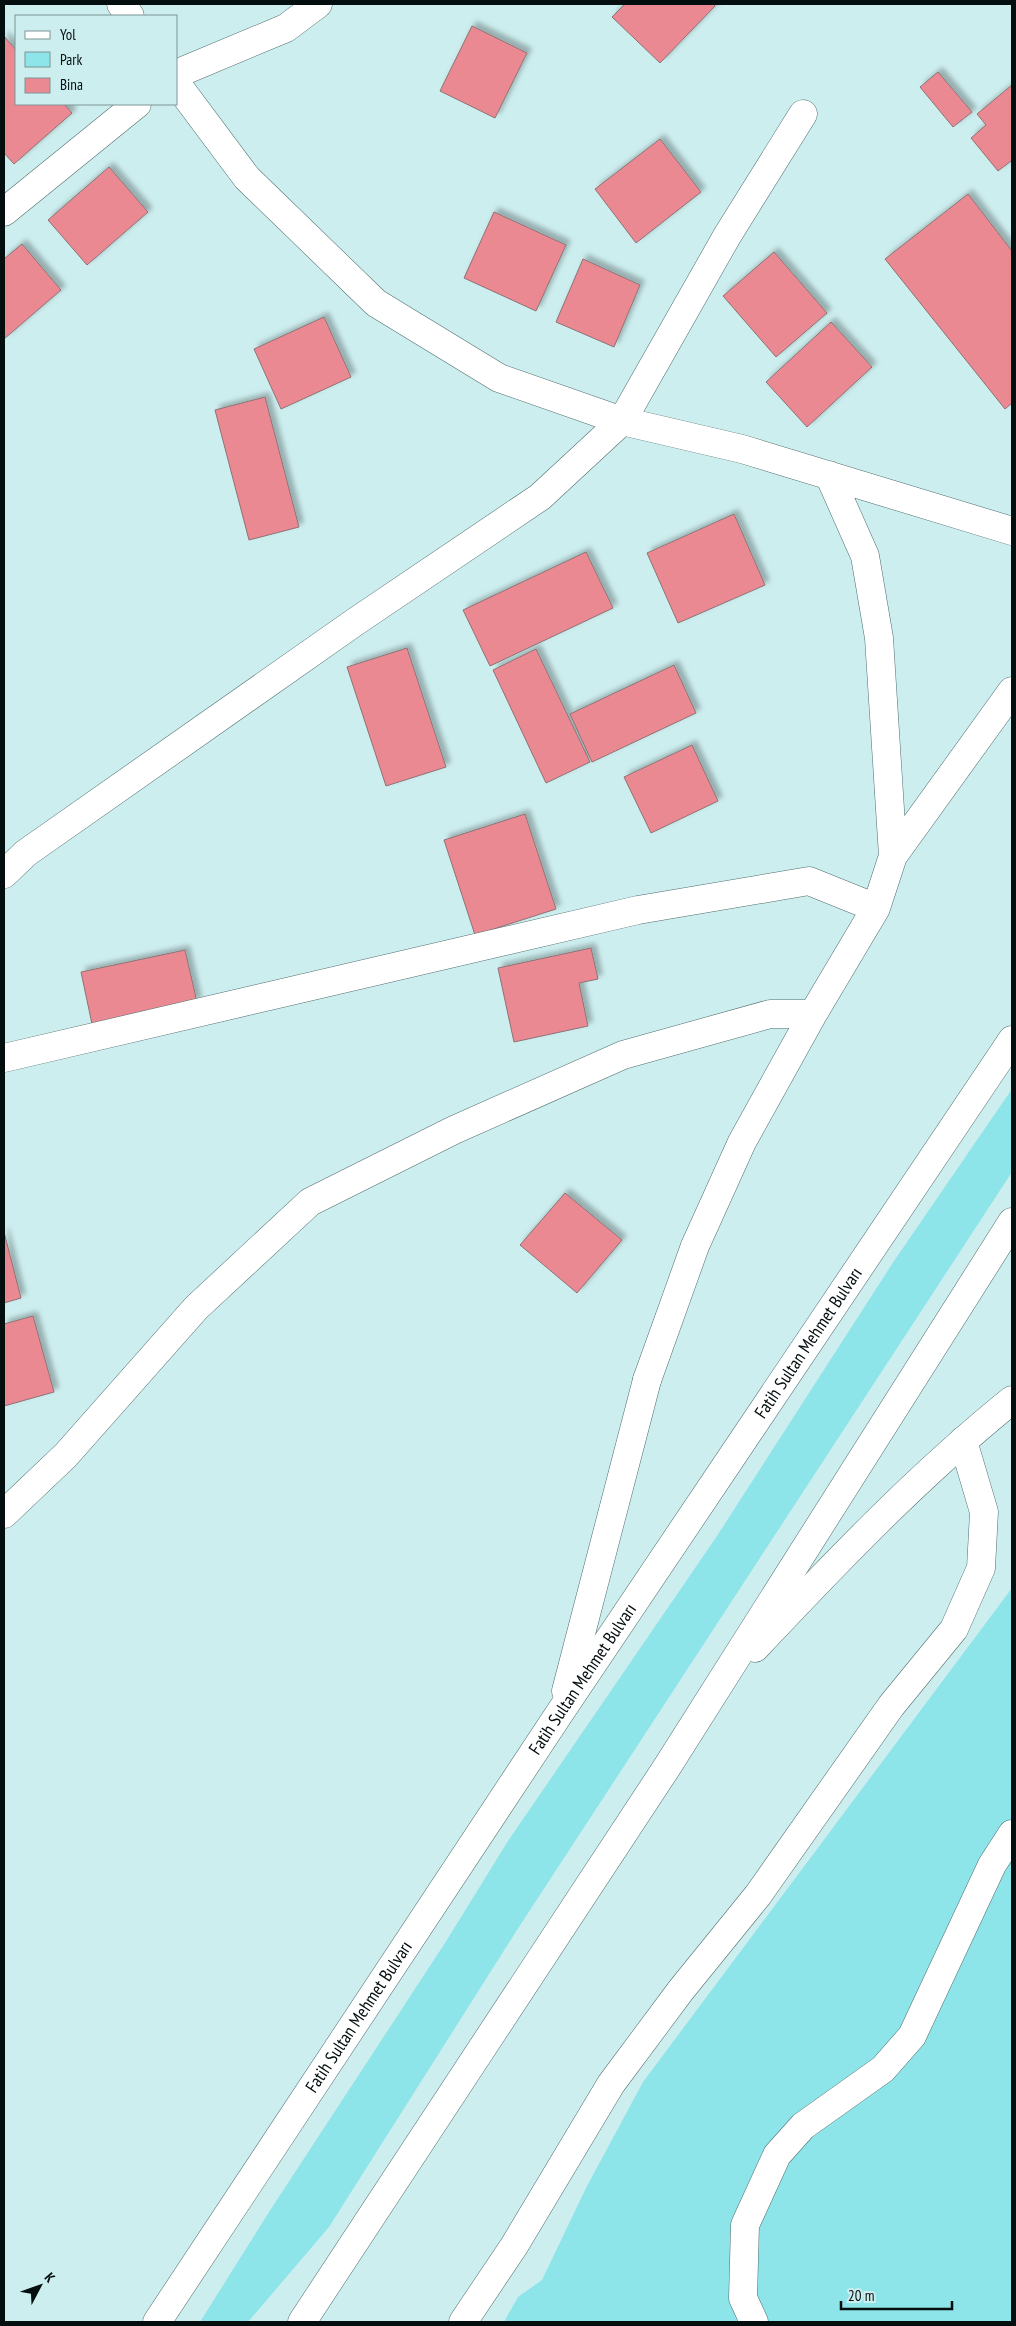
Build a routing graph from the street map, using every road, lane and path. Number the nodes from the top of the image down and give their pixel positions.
1 (121, 4) edge
2 (318, 4) edge
3 (129, 15) edge
4 (178, 73) edge
5 (178, 86) edge
6 (136, 105) edge
7 (803, 114) dead end
8 (4, 212) edge
9 (622, 421) junction
10 (830, 475) junction
11 (1012, 531) edge
12 (1012, 691) edge
13 (893, 856) junction
14 (4, 874) edge
15 (876, 908) junction
16 (813, 1014) junction
17 (1012, 1040) edge
18 (4, 1058) edge
19 (1012, 1222) edge
20 (1012, 1400) edge
21 (963, 1441) junction
22 (4, 1514) edge
23 (710, 1697) junction
24 (561, 1711) junction
25 (1012, 1834) edge
26 (157, 2322) edge
27 (302, 2322) edge
28 (463, 2322) edge
29 (754, 2322) edge

1 - 3 main road
2 - 4 main road
5 - 9 main road
6 - 8 main road
7 - 9 main road
9 - 10 main road
9 - 14 main road
10 - 11 main road
10 - 13 main road
12 - 13 main road
13 - 15 main road
15 - 16 main road
15 - 18 main road
16 - 22 main road
16 - 24 main road
17 - 24 main road, Fatih Sultan Mehmet Bulvarı
19 - 23 main road
20 - 21 main road
21 - 23 main road
21 - 28 main road
23 - 27 main road
24 - 26 main road, Fatih Sultan Mehmet Bulvarı
25 - 29 main road

